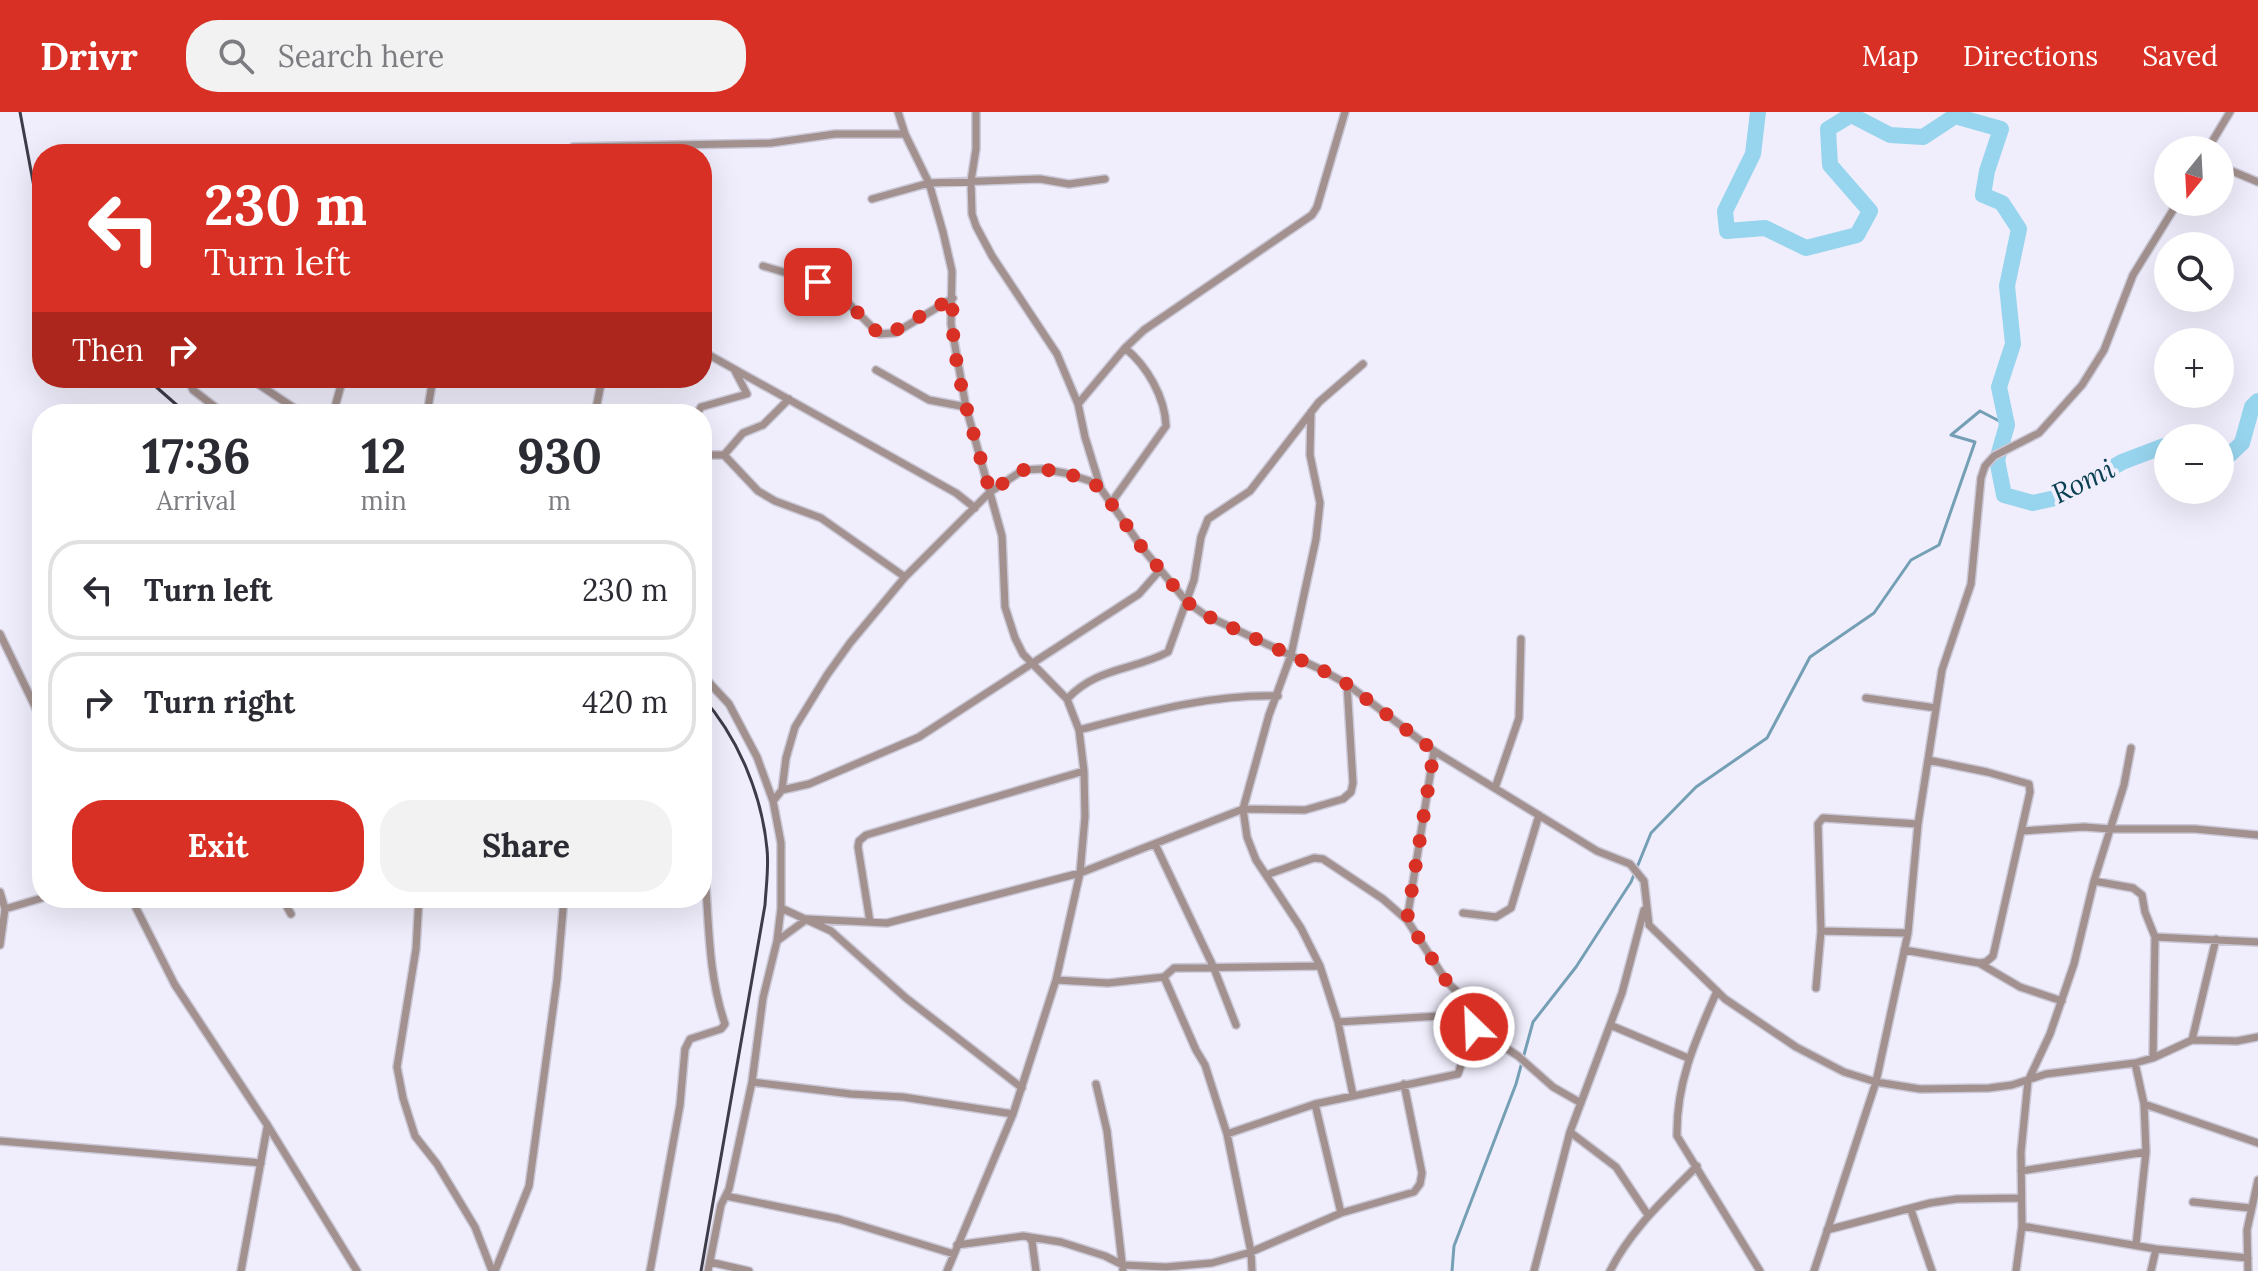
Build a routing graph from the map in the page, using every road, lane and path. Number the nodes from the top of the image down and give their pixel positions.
1 (898, 112) edge
2 (976, 112) edge
3 (1345, 112) edge
4 (2230, 112) edge
5 (905, 134) junction
6 (2215, 136) edge
7 (712, 144) edge
8 (2234, 172) edge
9 (1105, 179) dead end
10 (971, 181) junction
11 (2258, 182) edge
12 (929, 183) junction
13 (872, 199) dead end
14 (2169, 216) edge
15 (763, 266) dead end
16 (953, 298) junction
17 (1125, 348) junction
18 (712, 357) edge
19 (1363, 364) dead end
20 (733, 369) junction
21 (876, 370) dead end
22 (192, 388) edge
23 (264, 388) edge
24 (789, 399) junction
25 (211, 404) edge
26 (288, 404) edge
27 (712, 404) edge
28 (1078, 404) junction
29 (966, 407) junction
30 (1311, 412) junction
31 (712, 455) edge
32 (724, 455) junction
33 (1101, 489) junction
34 (990, 492) junction
35 (1111, 503) junction
36 (975, 508) junction
37 (1160, 570) junction
38 (905, 577) junction
39 (1187, 602) junction
40 (0, 634) edge
41 (1521, 639) dead end
42 (1291, 655) junction
43 (1032, 665) junction
44 (1347, 684) junction
45 (712, 686) edge
46 (1278, 696) junction
47 (1866, 698) dead end
48 (1067, 699) junction
49 (32, 700) edge
50 (1936, 708) junction
51 (1079, 730) junction
52 (2131, 748) dead end
53 (1434, 751) junction
54 (1928, 760) junction
55 (1084, 771) junction
56 (1495, 788) junction
57 (782, 790) junction
58 (773, 801) junction
59 (1243, 809) junction
60 (1539, 815) junction
61 (1918, 824) junction
62 (2111, 829) junction
63 (2022, 831) junction
64 (2258, 835) edge
65 (1155, 844) junction
66 (1080, 873) junction
67 (1266, 875) junction
68 (2094, 881) junction
69 (0, 892) edge
70 (32, 901) edge
71 (1645, 906) junction
72 (136, 908) edge
73 (288, 908) edge
74 (418, 908) edge
75 (563, 908) edge
76 (709, 908) edge
77 (781, 908) junction
78 (5, 909) junction
79 (1463, 913) dead end
80 (291, 914) dead end
81 (807, 919) junction
82 (1407, 920) junction
83 (870, 922) junction
84 (1821, 931) junction
85 (1908, 933) junction
86 (2155, 937) junction
87 (2216, 939) junction
88 (777, 941) junction
89 (2258, 942) edge
90 (0, 945) edge
91 (1904, 950) junction
92 (1979, 963) junction
93 (1213, 966) junction
94 (1320, 966) junction
95 (1164, 977) junction
96 (1056, 980) junction
97 (1816, 988) dead end
98 (1717, 991) junction
99 (2062, 1001) junction
100 (1473, 1014) junction
101 (1338, 1022) junction
102 (1236, 1025) dead end
103 (1610, 1025) junction
104 (1474, 1027) junction
105 (2258, 1037) edge
106 (2192, 1040) junction
107 (1688, 1058) junction
108 (2153, 1058) junction
109 (2135, 1063) junction
110 (2028, 1081) junction
111 (752, 1082) junction
112 (1876, 1082) junction
113 (1096, 1084) dead end
114 (1404, 1084) junction
115 (1022, 1088) junction
116 (1353, 1095) junction
117 (1581, 1103) junction
118 (1315, 1104) junction
119 (2144, 1104) junction
120 (1013, 1114) junction
121 (268, 1126) junction
122 (1570, 1132) junction
123 (1227, 1134) junction
124 (0, 1141) edge
125 (2258, 1143) edge
126 (2146, 1152) junction
127 (261, 1163) junction
128 (1697, 1166) junction
129 (2021, 1171) junction
130 (2258, 1180) edge
131 (726, 1196) junction
132 (2021, 1198) junction
133 (2193, 1202) dead end
134 (2250, 1208) junction
135 (1911, 1210) junction
136 (1341, 1213) junction
137 (1648, 1215) junction
138 (2022, 1226) junction
139 (1827, 1230) junction
140 (1028, 1237) junction
141 (957, 1245) junction
142 (2136, 1245) junction
143 (2156, 1249) junction
144 (1251, 1252) junction
145 (954, 1254) junction
146 (2248, 1258) junction
147 (710, 1262) junction
148 (1123, 1268) edge
149 (1814, 1269) edge
150 (241, 1271) edge
151 (357, 1271) edge
152 (493, 1271) edge
153 (650, 1271) edge
154 (708, 1271) edge
155 (749, 1271) edge
156 (947, 1271) edge
157 (1036, 1271) edge
158 (1252, 1271) edge
159 (1534, 1271) edge
160 (1610, 1271) edge
161 (1760, 1271) edge
162 (1824, 1271) edge
163 (1932, 1271) edge
164 (2016, 1271) edge
165 (2151, 1271) edge
166 (2248, 1271) edge

1 - 5 street
2 - 10 street
3 - 17 street
4 - 6 street
5 - 7 street
5 - 12 street
8 - 11 street
9 - 10 street
10 - 12 street
10 - 28 street
12 - 13 street
12 - 16 street
14 - 50 street
15 - 16 street
16 - 29 street
17 - 28 street
17 - 35 street
18 - 20 street
19 - 30 street
20 - 24 street
20 - 27 street
21 - 29 street
22 - 25 street
23 - 26 street
24 - 32 street
24 - 36 street
28 - 33 street
29 - 34 street
30 - 39 street
30 - 42 street
31 - 32 street
32 - 38 street
33 - 34 street
33 - 35 street
34 - 36 street
34 - 43 street
35 - 37 street
36 - 38 street
37 - 39 street
37 - 43 street
38 - 57 street
39 - 42 street
39 - 48 street
40 - 49 street
41 - 56 street
42 - 44 street
42 - 46 street
43 - 48 street
43 - 57 street
44 - 53 street
44 - 59 street
45 - 58 street
46 - 51 street
46 - 59 street
47 - 50 street
48 - 51 street
50 - 54 street
51 - 55 street
52 - 62 street
53 - 56 street
53 - 82 street
54 - 61 street
54 - 63 street
55 - 66 street
55 - 83 street
56 - 60 street
57 - 58 street
58 - 77 street
59 - 65 street
59 - 67 street
60 - 71 street
60 - 79 street
61 - 84 street
61 - 85 street
62 - 63 street
62 - 64 street
62 - 68 street
63 - 92 street
65 - 66 street
65 - 93 street
66 - 83 street
66 - 96 street
67 - 82 street
67 - 94 street
68 - 86 street
68 - 99 street
69 - 78 street
70 - 78 street
71 - 98 street
71 - 103 street
72 - 121 street
73 - 80 street
74 - 152 street
75 - 152 street
76 - 153 street
77 - 81 street
77 - 88 street
78 - 90 street
81 - 83 street
81 - 88 street
81 - 115 street
82 - 100 street
84 - 85 street
84 - 97 street
85 - 91 street
86 - 87 street
86 - 108 street
87 - 89 street
87 - 106 street
88 - 111 street
91 - 92 street
91 - 112 street
92 - 99 street
93 - 94 street
93 - 95 street
93 - 102 street
94 - 101 street
95 - 96 street
95 - 123 street
96 - 115 street
98 - 107 street
98 - 112 street
99 - 110 street
100 - 101 street
100 - 104 street
101 - 116 street
103 - 107 street
103 - 117 street
104 - 114 street
104 - 117 street
105 - 106 street
106 - 108 street
107 - 128 street
108 - 109 street
109 - 110 street
109 - 119 street
110 - 112 street
110 - 129 street
111 - 120 street
111 - 131 street
112 - 139 street
113 - 148 street
114 - 116 street
114 - 136 street
115 - 120 street
116 - 118 street
117 - 122 street
118 - 123 street
118 - 136 street
119 - 125 street
119 - 126 street
120 - 141 street
121 - 127 street
121 - 151 street
122 - 137 street
122 - 159 street
123 - 144 street
124 - 127 street
126 - 129 street
126 - 142 street
127 - 150 street
128 - 137 street
128 - 161 street
129 - 132 street
130 - 134 street
131 - 145 street
131 - 147 street
132 - 135 street
132 - 138 street
133 - 134 street
134 - 146 street
135 - 139 street
135 - 163 street
136 - 144 street
137 - 160 street
138 - 142 street
138 - 164 street
139 - 149 street
140 - 141 street
140 - 148 street
140 - 157 street
141 - 145 street
142 - 143 street
143 - 146 street
143 - 165 street
144 - 148 street
144 - 158 street
145 - 156 street
146 - 166 street
147 - 154 street
147 - 155 street
149 - 162 street

